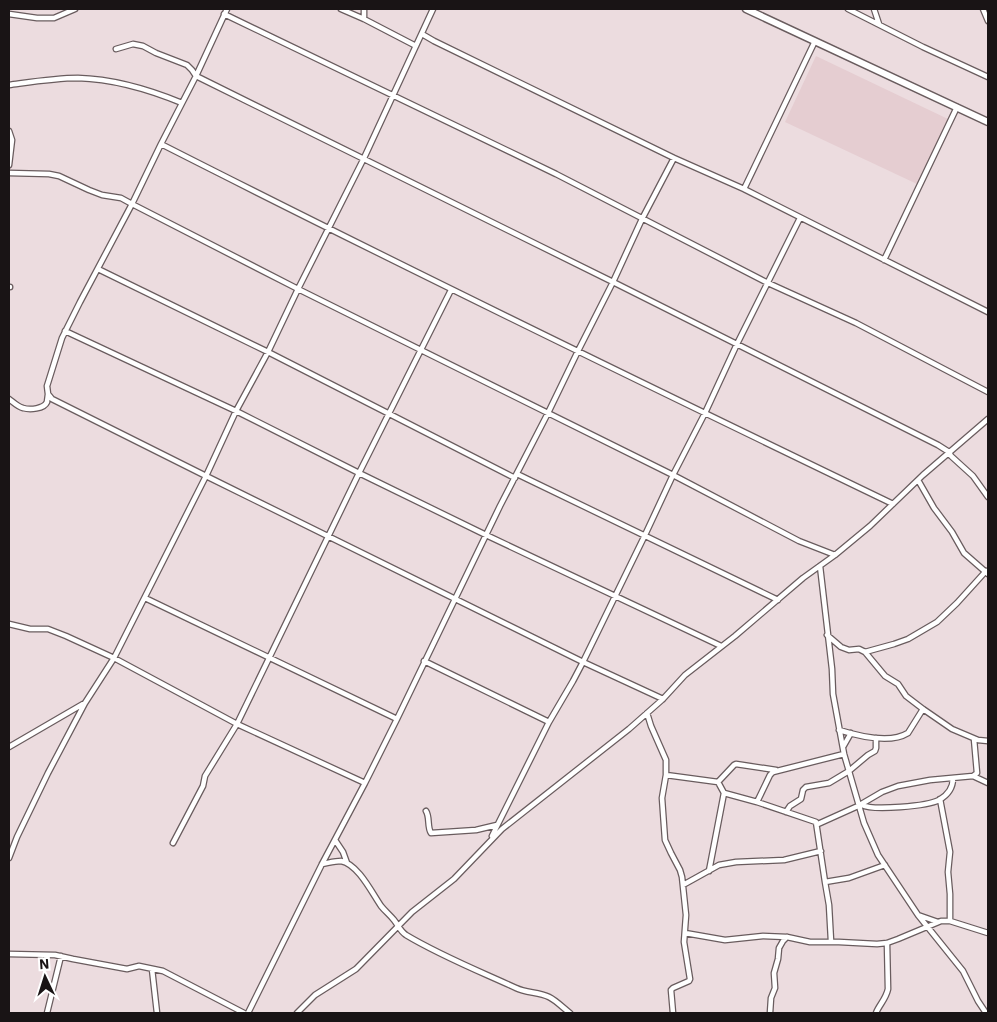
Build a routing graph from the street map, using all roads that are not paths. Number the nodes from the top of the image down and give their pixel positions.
1 (75, 9) edge
2 (227, 9) edge
3 (341, 9) edge
4 (364, 9) edge
5 (433, 9) edge
6 (746, 9) edge
7 (848, 9) edge
8 (874, 9) edge
9 (983, 9) edge
10 (9, 14) edge
11 (224, 14) junction
12 (364, 19) junction
13 (988, 21) edge
14 (878, 24) junction
15 (422, 34) junction
16 (815, 41) junction
17 (416, 46) junction
18 (116, 49) dead end
19 (196, 76) junction
20 (988, 77) edge
21 (9, 85) edge
22 (394, 95) junction
23 (182, 103) junction
24 (957, 107) junction
25 (988, 122) edge
26 (9, 131) edge
27 (161, 144) junction
28 (364, 158) junction
29 (674, 158) junction
30 (9, 164) edge
31 (9, 173) edge
32 (744, 189) junction
33 (132, 204) junction
34 (800, 218) junction
35 (642, 219) junction
36 (328, 229) junction
37 (884, 260) junction
38 (98, 269) junction
39 (613, 282) junction
40 (768, 283) junction
41 (298, 289) junction
42 (451, 290) junction
43 (988, 312) edge
44 (65, 331) junction
45 (737, 344) junction
46 (421, 350) junction
47 (578, 351) junction
48 (268, 352) junction
49 (988, 392) edge
50 (48, 394) junction
51 (9, 399) edge
52 (236, 411) junction
53 (548, 413) junction
54 (705, 413) junction
55 (389, 415) junction
56 (988, 419) edge
57 (949, 452) junction
58 (359, 473) junction
59 (673, 475) junction
60 (206, 476) junction
61 (516, 476) junction
62 (918, 480) junction
63 (988, 484) edge
64 (982, 488) junction
65 (988, 497) edge
66 (893, 504) junction
67 (486, 535) junction
68 (645, 535) junction
69 (329, 536) junction
70 (835, 555) junction
71 (820, 566) junction
72 (987, 573) edge
73 (615, 596) junction
74 (144, 598) junction
75 (455, 598) junction
76 (778, 600) junction
77 (9, 624) edge
78 (828, 635) junction
79 (721, 646) junction
80 (865, 652) junction
81 (114, 658) junction
82 (270, 658) junction
83 (424, 661) junction
84 (583, 662) junction
85 (663, 699) junction
86 (85, 703) junction
87 (923, 708) junction
88 (647, 713) junction
89 (397, 719) junction
90 (549, 722) junction
91 (237, 724) junction
92 (839, 730) junction
93 (851, 733) junction
94 (876, 738) junction
95 (974, 739) junction
96 (988, 741) edge
97 (9, 747) edge
98 (843, 747) junction
99 (844, 754) junction
100 (777, 770) junction
101 (849, 771) junction
102 (666, 775) junction
103 (973, 776) junction
104 (953, 778) junction
105 (718, 782) junction
106 (365, 783) junction
107 (988, 783) edge
108 (724, 793) junction
109 (940, 799) junction
110 (757, 802) junction
111 (860, 805) junction
112 (426, 811) dead end
113 (786, 812) junction
114 (818, 824) junction
115 (497, 825) junction
116 (334, 840) junction
117 (491, 840) junction
118 (173, 843) dead end
119 (821, 851) junction
120 (9, 858) edge
121 (347, 863) junction
122 (322, 864) junction
123 (885, 865) junction
124 (709, 871) junction
125 (825, 882) junction
126 (683, 885) junction
127 (918, 915) junction
128 (950, 921) junction
129 (938, 922) junction
130 (398, 927) junction
131 (926, 927) junction
132 (684, 933) junction
133 (988, 933) edge
134 (787, 937) junction
135 (831, 942) junction
136 (886, 943) junction
137 (9, 954) edge
138 (61, 956) junction
139 (152, 969) junction
140 (47, 1013) edge
141 (157, 1013) edge
142 (246, 1013) edge
143 (297, 1013) edge
144 (570, 1013) edge
145 (673, 1013) edge
146 (770, 1013) edge
147 (877, 1013) edge
148 (986, 1013) edge

1 - 10 street
2 - 11 street
3 - 12 street
4 - 12 street
5 - 15 street
6 - 16 main road
7 - 14 street
8 - 14 street
9 - 13 street
11 - 19 street
11 - 22 street
12 - 17 street
14 - 20 street
15 - 17 street
15 - 29 street
16 - 24 main road
16 - 32 street
17 - 22 street
18 - 19 street
19 - 23 street
19 - 28 street
21 - 23 street
22 - 28 street
22 - 35 street
23 - 27 street
24 - 25 main road
24 - 37 street
26 - 30 street
27 - 33 street
27 - 36 street
28 - 36 street
28 - 39 street
29 - 32 street
29 - 35 street
31 - 33 street
32 - 34 street
33 - 38 street
33 - 41 street
34 - 37 street
34 - 40 street
35 - 39 street
35 - 40 street
36 - 41 street
36 - 42 street
37 - 43 street
38 - 44 street
38 - 48 street
39 - 45 street
39 - 47 street
40 - 45 street
40 - 49 street
41 - 46 street
41 - 48 street
42 - 46 street
42 - 47 street
44 - 50 street
44 - 52 street
45 - 54 street
45 - 57 street
46 - 53 street
46 - 55 street
47 - 53 street
47 - 54 street
48 - 52 street
48 - 55 street
50 - 51 street
50 - 60 street
52 - 58 street
52 - 60 street
53 - 59 street
53 - 61 street
54 - 59 street
54 - 66 street
55 - 58 street
55 - 61 street
56 - 57 street
57 - 62 street
57 - 64 street
58 - 67 street
58 - 69 street
59 - 68 street
59 - 70 street
60 - 69 street
60 - 74 street
61 - 67 street
61 - 68 street
62 - 66 street
62 - 72 street
63 - 64 street
64 - 65 street
66 - 70 street
67 - 73 street
67 - 75 street
68 - 73 street
68 - 76 street
69 - 75 street
69 - 82 street
70 - 71 street
71 - 76 street
71 - 78 street
72 - 80 street
73 - 79 street
73 - 84 street
74 - 81 street
74 - 82 street
75 - 83 street
75 - 84 street
76 - 79 street
77 - 81 street
78 - 80 street
78 - 92 street
79 - 85 street
80 - 87 street
81 - 86 street
81 - 91 street
82 - 89 street
82 - 91 street
83 - 89 street
83 - 90 street
84 - 85 street
84 - 90 street
85 - 88 street
86 - 97 street
86 - 120 street
87 - 94 street
87 - 95 street
88 - 102 street
88 - 117 street
89 - 106 street
90 - 115 street
91 - 106 street
91 - 118 street
92 - 93 street
92 - 98 street
93 - 94 street
93 - 98 street
94 - 101 street
95 - 96 street
95 - 103 street
98 - 99 street
99 - 100 street
99 - 101 street
100 - 105 street
100 - 110 street
101 - 111 street
101 - 113 street
102 - 105 street
102 - 126 street
103 - 104 street
103 - 107 street
104 - 109 street
104 - 111 street
105 - 108 street
106 - 116 street
108 - 110 street
108 - 124 street
109 - 111 street
109 - 128 street
110 - 113 street
111 - 114 street
111 - 123 street
112 - 115 street
113 - 114 street
114 - 119 street
115 - 117 street
116 - 121 street
116 - 122 street
117 - 130 street
119 - 124 street
119 - 125 street
121 - 122 street
121 - 130 street
122 - 142 street
123 - 125 street
123 - 127 street
124 - 126 street
125 - 135 street
126 - 132 street
127 - 129 street
127 - 131 street
128 - 129 street
128 - 133 street
129 - 131 street
130 - 143 street
130 - 144 street
131 - 136 street
131 - 148 street
132 - 134 street
132 - 145 street
134 - 135 street
134 - 146 street
135 - 136 street
136 - 147 street
137 - 138 street
138 - 139 street
138 - 140 street
139 - 141 street
139 - 142 street

